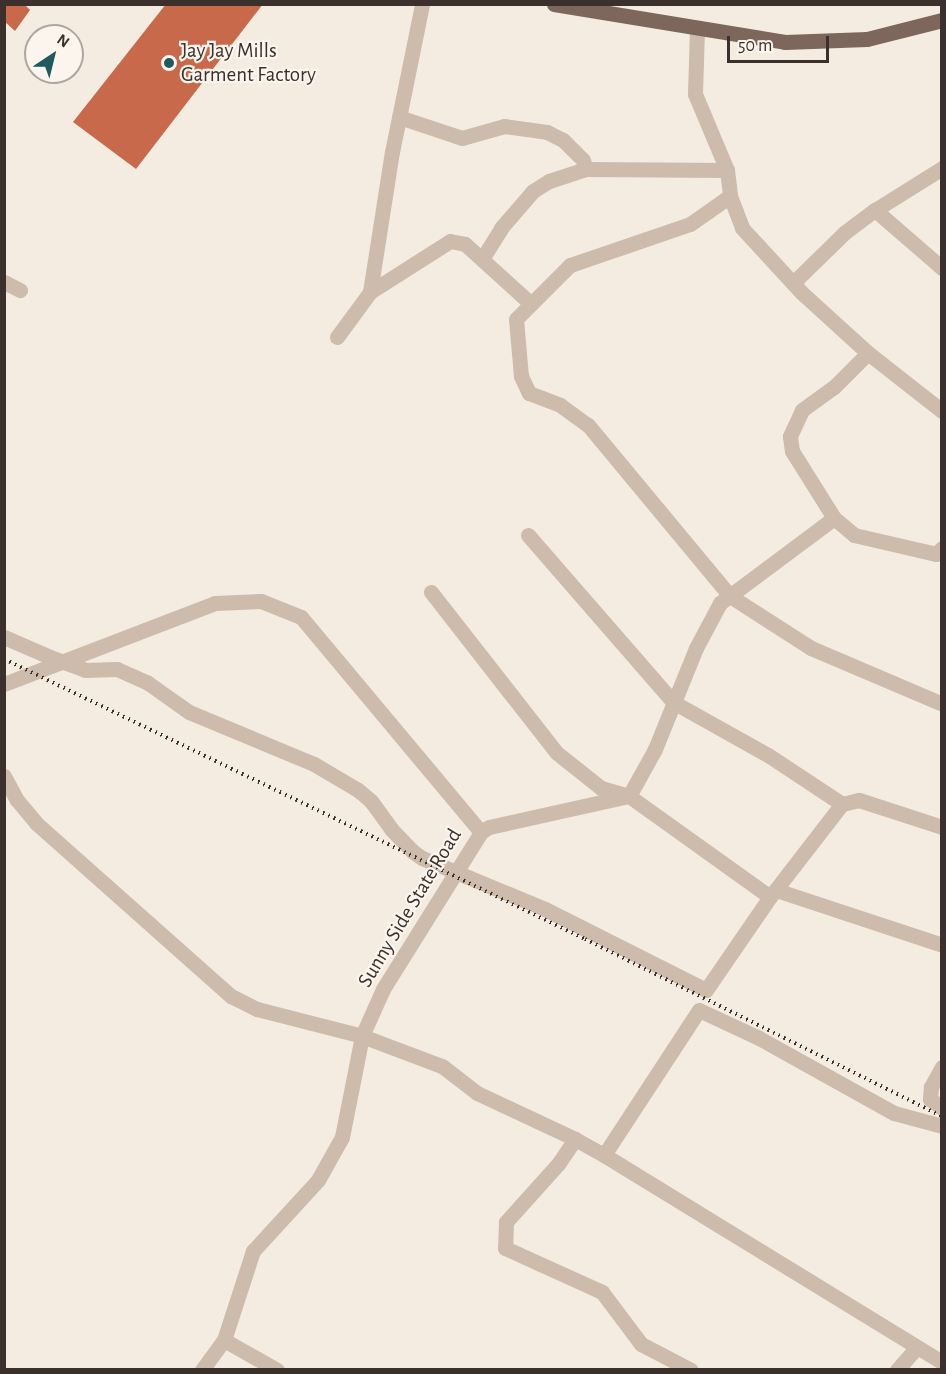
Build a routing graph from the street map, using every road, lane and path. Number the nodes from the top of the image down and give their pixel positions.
1 (422, 4) edge
2 (554, 4) edge
3 (942, 20) edge
4 (697, 29) junction
5 (399, 117) junction
6 (942, 168) edge
7 (586, 169) junction
8 (727, 170) junction
9 (730, 196) junction
10 (875, 210) junction
11 (482, 259) junction
12 (942, 268) edge
13 (4, 282) edge
14 (793, 283) junction
15 (20, 290) dead end
16 (370, 292) junction
17 (530, 303) junction
18 (337, 337) dead end
19 (868, 353) junction
20 (942, 411) edge
21 (834, 518) junction
22 (528, 535) dead end
23 (942, 548) edge
24 (431, 592) dead end
25 (730, 596) junction
26 (4, 637) edge
27 (61, 662) junction
28 (9, 678) edge
29 (673, 702) junction
30 (942, 704) edge
31 (4, 776) edge
32 (629, 796) junction
33 (842, 804) junction
34 (942, 827) edge
35 (481, 832) junction
36 (456, 871) junction
37 (773, 894) junction
38 (942, 945) edge
39 (362, 1036) junction
40 (942, 1067) edge
41 (940, 1118) edge
42 (575, 1139) junction
43 (604, 1155) junction
44 (224, 1340) junction
45 (916, 1348) junction
46 (942, 1362) edge
47 (202, 1370) edge
48 (278, 1370) edge
49 (691, 1370) edge
50 (897, 1370) edge

1 - 5 street
2 - 4 main road
3 - 4 main road
4 - 8 street
5 - 7 street
5 - 16 street
6 - 10 street
7 - 8 street
7 - 11 street
8 - 9 street
9 - 14 street
9 - 17 street
10 - 12 street
10 - 14 street
11 - 16 street
11 - 17 street
13 - 15 street
14 - 19 street
16 - 18 street
17 - 25 street
19 - 20 street
19 - 21 street
21 - 23 street
21 - 25 street
22 - 29 street
24 - 32 street
25 - 29 street
25 - 30 street
26 - 27 street
27 - 28 street
27 - 35 street
27 - 36 street
29 - 32 street
29 - 33 street
31 - 39 street
32 - 35 street, Sunny Side State Road
32 - 37 street
33 - 34 street
33 - 37 street
35 - 36 street, Sunny Side State Road
36 - 37 street
36 - 39 street, Sunny Side State Road
37 - 38 street
39 - 42 street
39 - 44 street, Sunny Side State Road
40 - 41 street
41 - 43 street
42 - 43 street
42 - 49 street
43 - 45 street
44 - 47 street, Sunny Side State Road
44 - 48 street
45 - 46 street
45 - 50 street

